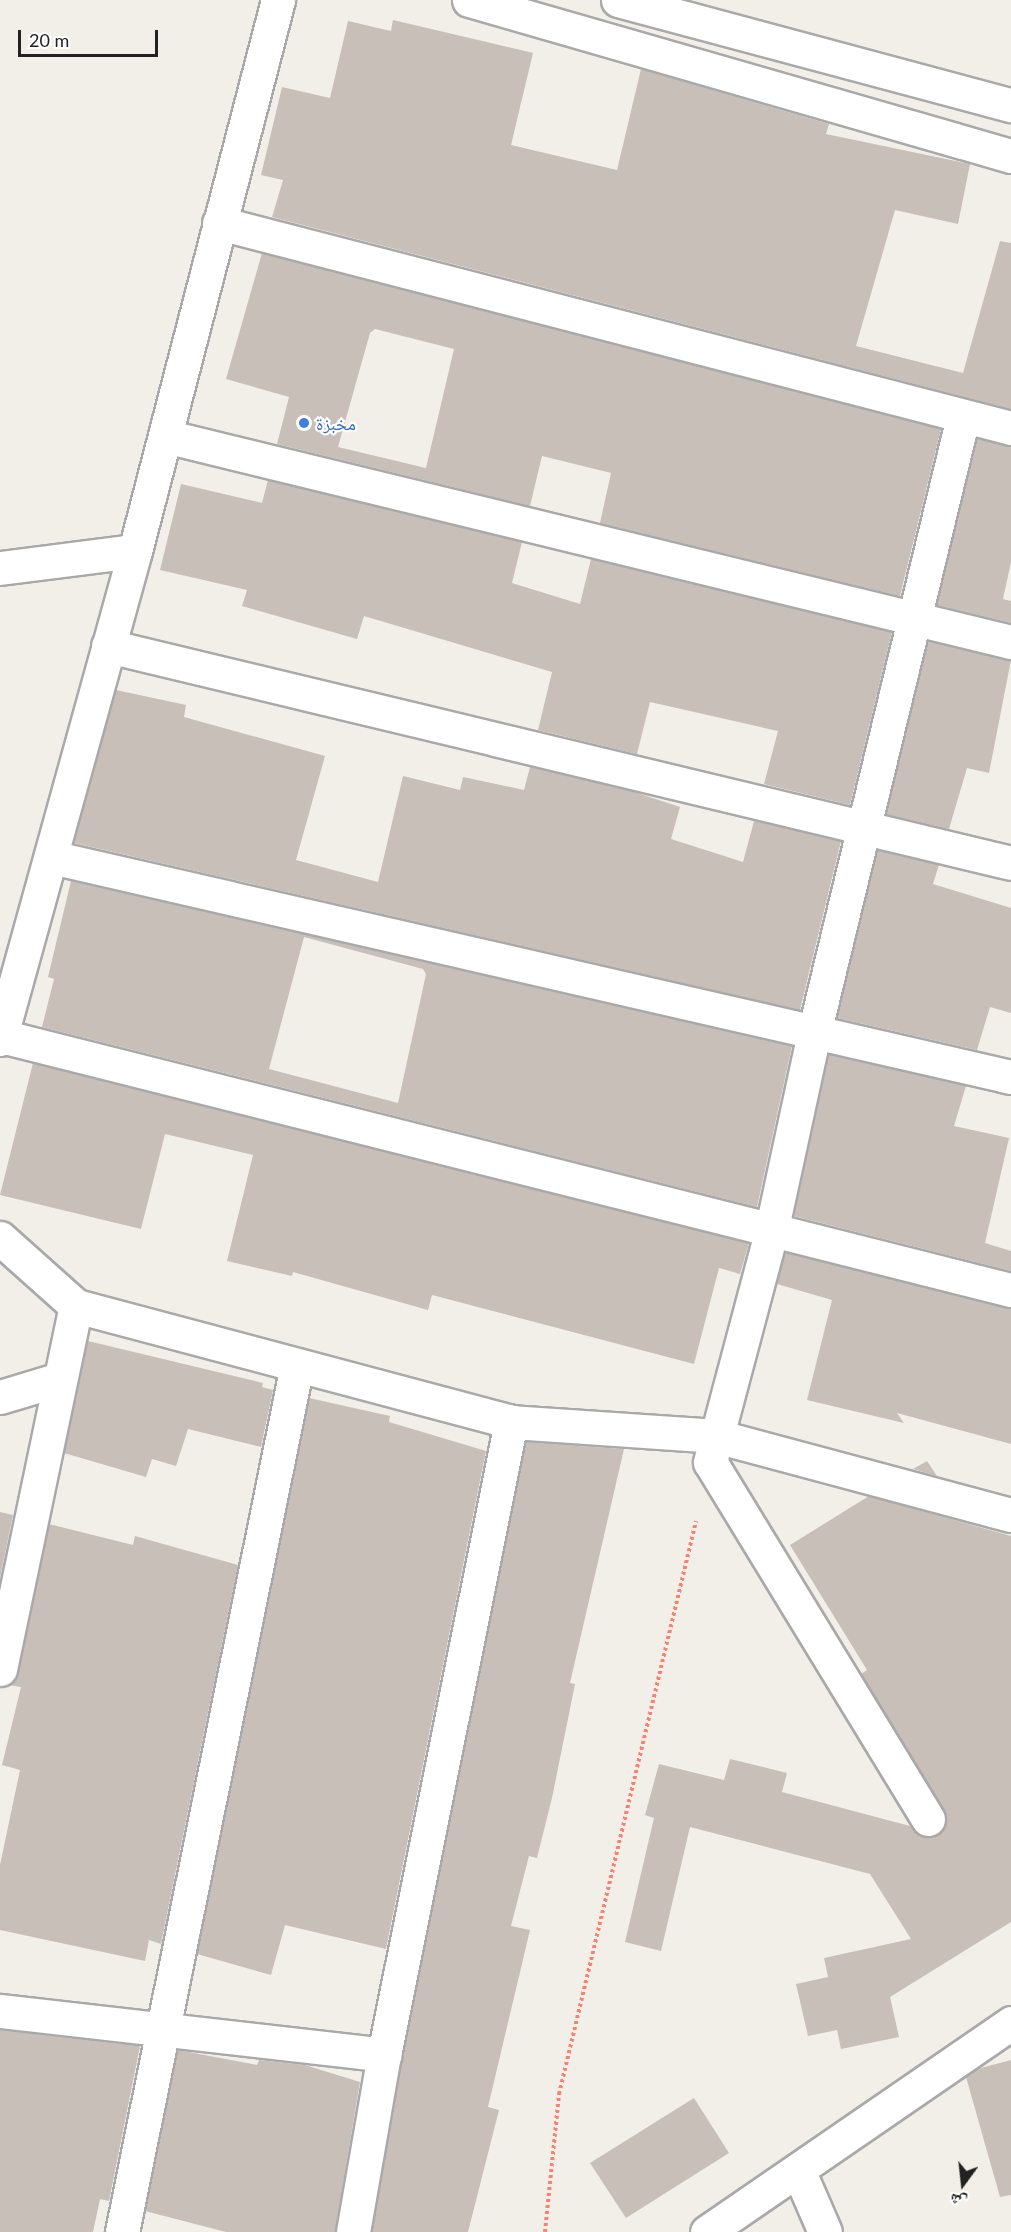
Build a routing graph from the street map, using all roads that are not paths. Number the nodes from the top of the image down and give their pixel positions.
1 (278, 0) edge
2 (468, 0) edge
3 (618, 0) edge
4 (1011, 105) edge
5 (1011, 156) edge
6 (219, 223) junction
7 (963, 417) junction
8 (1011, 428) edge
9 (165, 436) junction
10 (135, 551) junction
11 (0, 568) edge
12 (916, 621) junction
13 (1011, 642) edge
14 (108, 646) junction
15 (864, 830) junction
16 (51, 857) junction
17 (1011, 863) edge
18 (815, 1029) junction
19 (1, 1037) edge
20 (1011, 1077) edge
21 (771, 1232) junction
22 (0, 1238) edge
23 (1011, 1290) edge
24 (76, 1306) junction
25 (297, 1365) junction
26 (60, 1379) junction
27 (0, 1397) edge
28 (511, 1422) junction
29 (713, 1449) junction
30 (1011, 1515) edge
31 (0, 1669) edge
32 (928, 1819) dead end
33 (0, 2011) edge
34 (1011, 2023) edge
35 (162, 2029) junction
36 (384, 2055) junction
37 (799, 2172) junction
38 (122, 2232) edge
39 (353, 2232) edge
40 (707, 2232) edge
41 (825, 2232) edge

1 - 6 street
2 - 5 street
3 - 4 street
6 - 7 street
6 - 9 street
7 - 8 street
7 - 12 street
9 - 10 street
9 - 12 street
10 - 11 street
10 - 14 street
12 - 13 street
12 - 15 street
14 - 15 street
14 - 16 street
15 - 17 street
15 - 18 street
16 - 18 street
16 - 19 street
18 - 20 street
18 - 21 street
19 - 21 street
21 - 23 street
21 - 29 street
22 - 24 street
24 - 25 street
24 - 26 street
25 - 28 street
25 - 35 street
26 - 27 street
26 - 31 street
28 - 29 street
28 - 36 street
29 - 30 street
29 - 32 street
33 - 35 street
34 - 37 street
35 - 36 street
35 - 38 street
36 - 39 street
37 - 40 street
37 - 41 street

